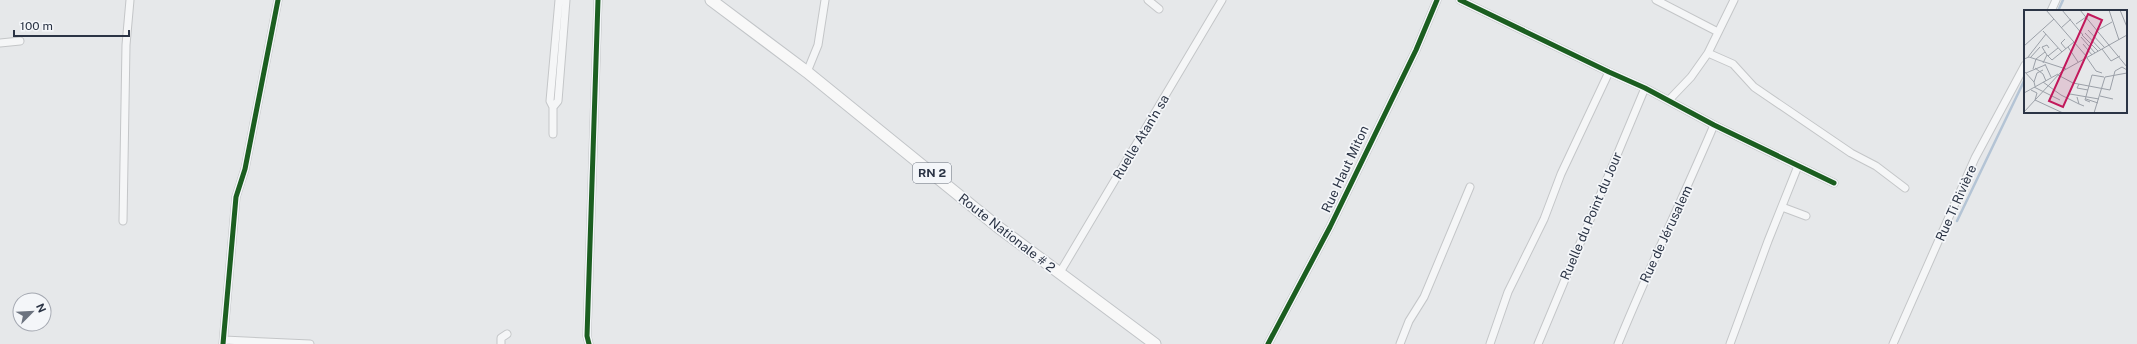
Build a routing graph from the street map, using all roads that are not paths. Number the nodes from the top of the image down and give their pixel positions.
1 (130, 0) edge
2 (278, 0) edge
3 (559, 0) edge
4 (566, 0) edge
5 (598, 0) edge
6 (711, 0) edge
7 (825, 0) edge
8 (1148, 0) edge
9 (1222, 0) edge
10 (1437, 0) edge
11 (1460, 0) edge
12 (1656, 0) edge
13 (1734, 0) edge
14 (2056, 0) edge
15 (1159, 9) dead end
16 (2051, 10) edge
17 (1718, 32) junction
18 (20, 41) dead end
19 (0, 43) edge
20 (1708, 53) junction
21 (2024, 67) edge
22 (807, 72) junction
23 (1609, 72) junction
24 (1645, 88) junction
25 (1669, 100) junction
26 (553, 107) junction
27 (1714, 125) junction
28 (553, 134) dead end
29 (1798, 166) junction
30 (1834, 183) dead end
31 (1470, 187) dead end
32 (1905, 188) dead end
33 (1782, 207) junction
34 (1806, 216) dead end
35 (123, 221) dead end
36 (1059, 274) junction
37 (507, 334) dead end
38 (224, 342) edge
39 (310, 344) edge
40 (501, 344) edge
41 (589, 344) edge
42 (1155, 344) edge
43 (1268, 344) edge
44 (1400, 344) edge
45 (1490, 344) edge
46 (1538, 344) edge
47 (1618, 344) edge
48 (1730, 344) edge
49 (1893, 344) edge

1 - 35 street
2 - 38 street
3 - 26 street
4 - 26 street
5 - 41 street
6 - 22 main road, Route Nationale # 2 / RN 2
7 - 22 street
8 - 15 street
9 - 36 street, Ruelle Atan'n sa
10 - 43 street, Rue Haut Miton
11 - 23 street
12 - 17 street
13 - 17 street
14 - 16 street
17 - 20 street
18 - 19 street
20 - 25 street
20 - 32 street
21 - 49 street, Rue Ti Rivière
22 - 36 main road, Route Nationale # 2 / RN 2
23 - 24 street
23 - 45 street
24 - 25 street
24 - 46 street, Ruelle du Point du Jour
25 - 27 street
26 - 28 street
27 - 29 street
27 - 47 street, Rue de Jérusalem
29 - 30 street
29 - 33 street
31 - 44 street
33 - 34 street
33 - 48 street
36 - 42 main road, Route Nationale # 2 / RN 2
37 - 40 street
38 - 39 street

